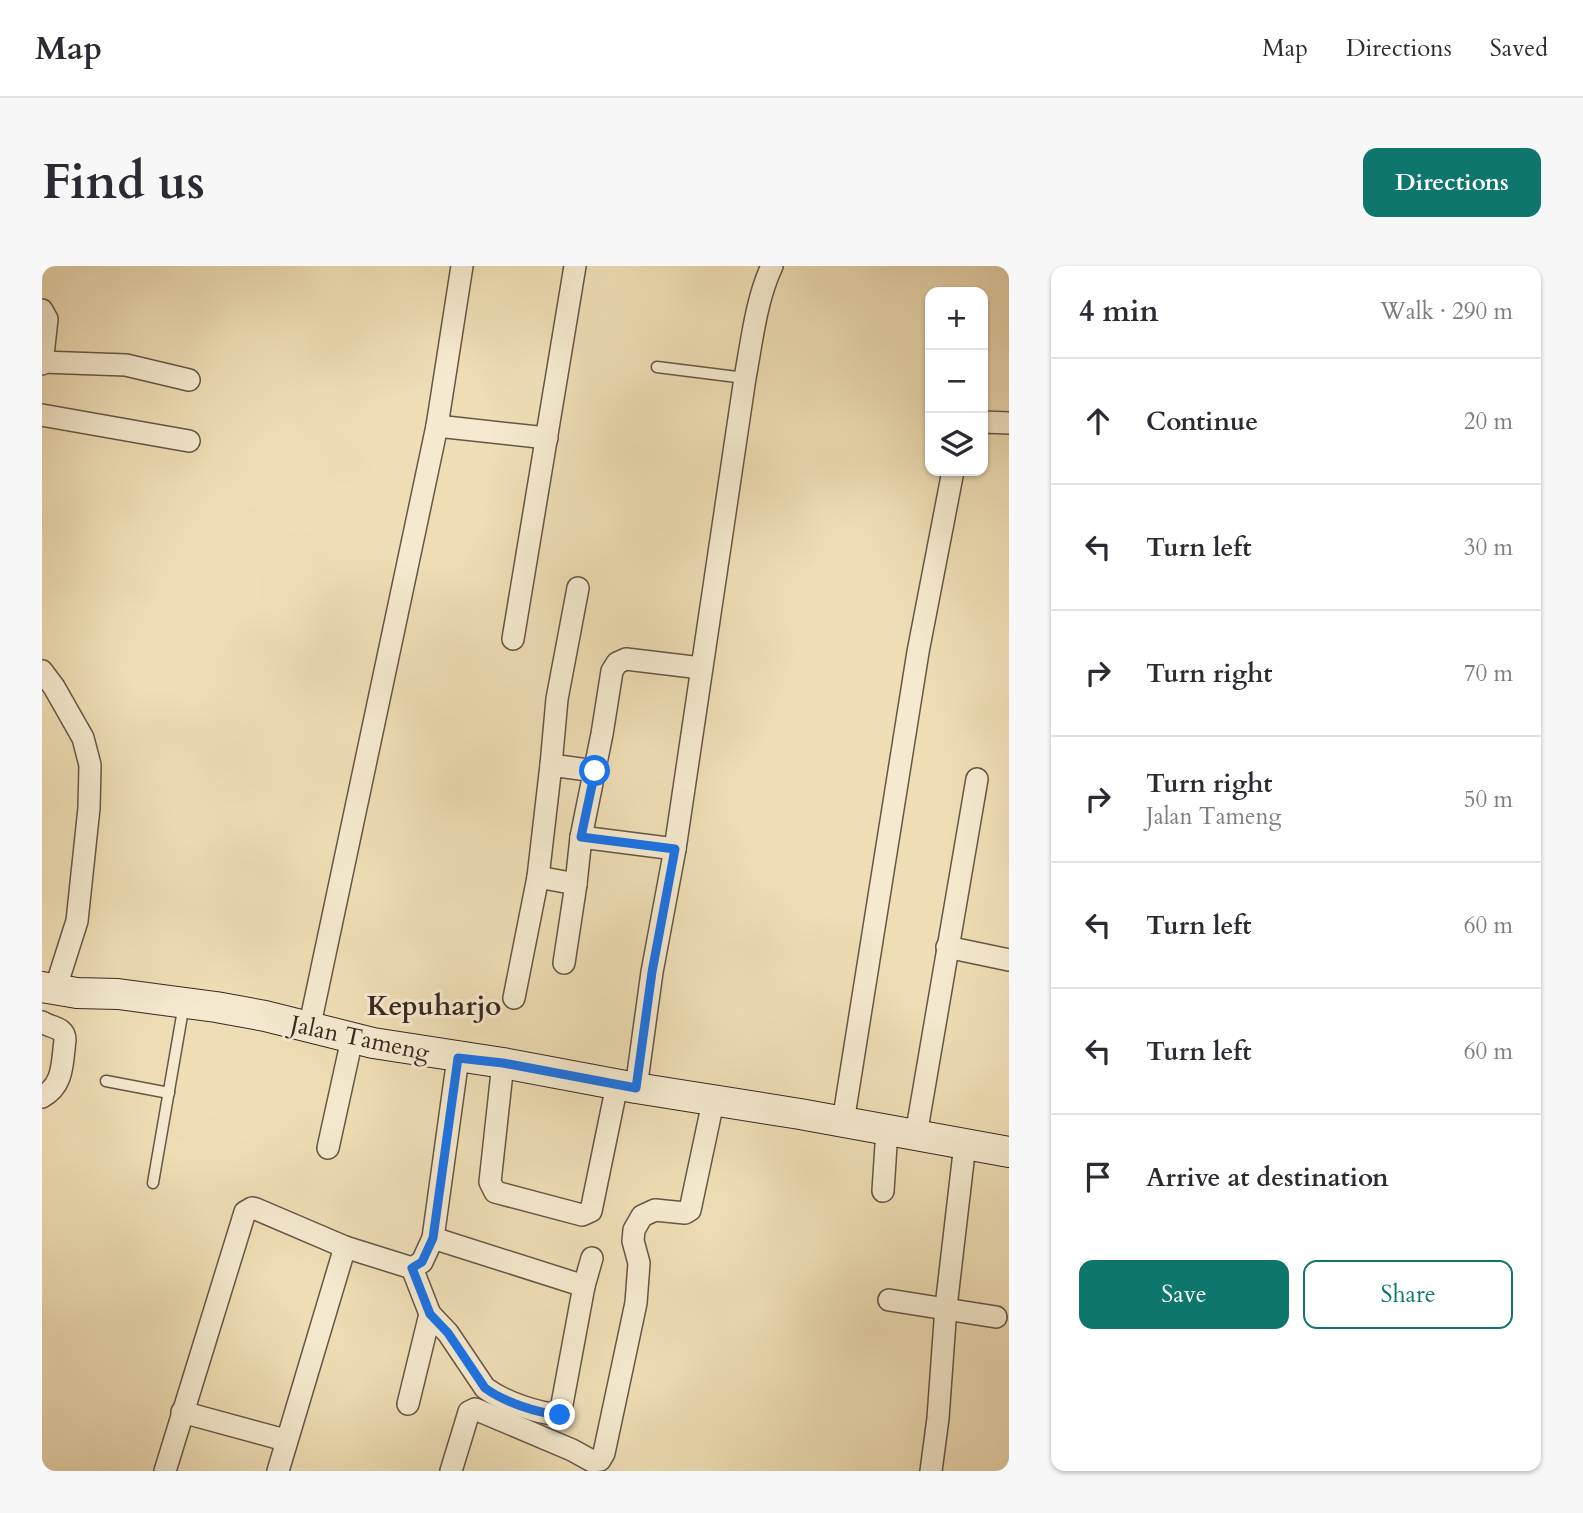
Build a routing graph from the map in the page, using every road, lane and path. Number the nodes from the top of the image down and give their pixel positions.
1 (462, 266) edge
2 (575, 266) edge
3 (769, 273) edge
4 (42, 310) edge
5 (42, 363) edge
6 (657, 367) dead end
7 (745, 378) junction
8 (189, 380) dead end
9 (42, 415) edge
10 (988, 422) edge
11 (1009, 423) edge
12 (437, 426) junction
13 (547, 438) junction
14 (189, 441) dead end
15 (952, 476) edge
16 (578, 588) dead end
17 (513, 639) dead end
18 (701, 668) junction
19 (42, 671) edge
20 (551, 765) junction
21 (595, 771) junction
22 (977, 779) dead end
23 (581, 837) junction
24 (675, 849) junction
25 (538, 877) junction
26 (576, 884) junction
27 (947, 947) junction
28 (1009, 960) edge
29 (564, 962) dead end
30 (48, 988) edge
31 (514, 998) dead end
32 (184, 1004) junction
33 (42, 1022) edge
34 (309, 1029) junction
35 (352, 1039) junction
36 (458, 1058) junction
37 (503, 1063) junction
38 (106, 1081) dead end
39 (626, 1087) junction
40 (169, 1093) junction
41 (42, 1097) edge
42 (713, 1102) junction
43 (843, 1122) junction
44 (887, 1130) junction
45 (916, 1135) junction
46 (965, 1144) junction
47 (328, 1148) dead end
48 (1009, 1152) edge
49 (153, 1183) dead end
50 (883, 1191) dead end
51 (433, 1238) junction
52 (345, 1247) junction
53 (592, 1258) dead end
54 (412, 1268) junction
55 (584, 1286) junction
56 (889, 1300) dead end
57 (946, 1307) junction
58 (430, 1314) junction
59 (996, 1317) dead end
60 (408, 1404) dead end
61 (182, 1412) junction
62 (285, 1440) junction
63 (165, 1471) edge
64 (278, 1471) edge
65 (451, 1471) edge
66 (931, 1471) edge

1 - 12 street
2 - 13 street
3 - 7 street
4 - 5 street
5 - 8 street
6 - 7 lane
7 - 18 street
9 - 14 street
10 - 11 street
12 - 13 street
12 - 34 street
13 - 17 street
15 - 43 street
16 - 20 street
18 - 21 street
18 - 24 street
19 - 30 street
20 - 21 street
20 - 25 street
21 - 23 street
22 - 27 street
23 - 24 street
23 - 26 street
24 - 39 street
25 - 26 street
25 - 31 street
26 - 29 street
27 - 28 street
27 - 45 street
30 - 32 street, Jalan Tameng
32 - 34 street, Jalan Tameng
32 - 40 lane
33 - 41 street
34 - 35 street, Jalan Tameng
35 - 36 street, Jalan Tameng
35 - 47 street
36 - 37 street, Jalan Tameng
36 - 51 street
37 - 39 street, Jalan Tameng
37 - 39 street
38 - 40 lane
39 - 42 street, Jalan Tameng
40 - 49 lane
42 - 43 street, Jalan Tameng
42 - 65 street
43 - 44 street, Jalan Tameng
44 - 45 street, Jalan Tameng
44 - 50 street
45 - 46 street, Jalan Tameng
46 - 48 street, Jalan Tameng
46 - 57 street
51 - 54 street
51 - 55 street
52 - 54 street
52 - 61 street
52 - 62 street
53 - 55 street
54 - 58 street
55 - 58 street
56 - 57 street
57 - 59 street
57 - 66 street
58 - 60 street
61 - 62 street
61 - 63 street
62 - 64 street

